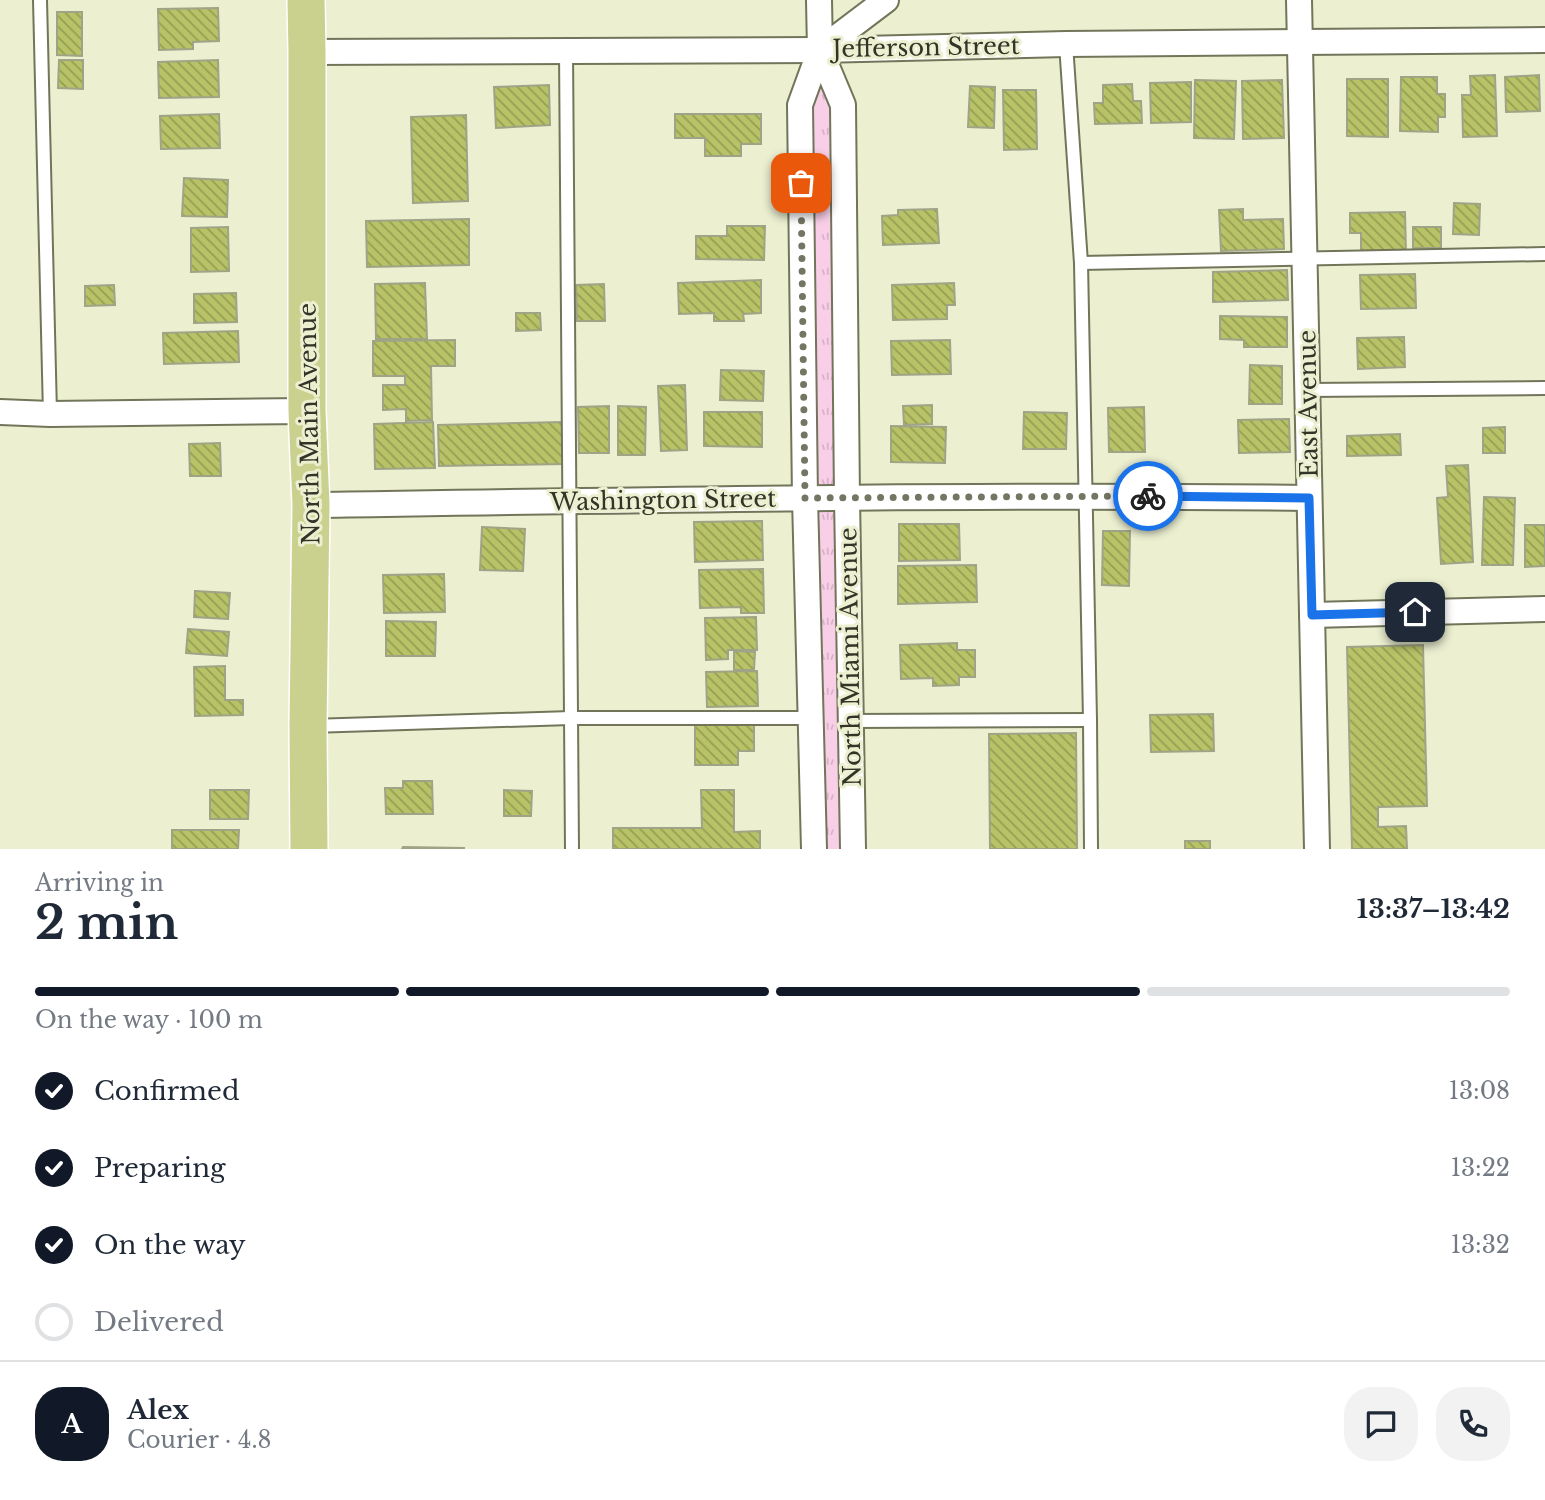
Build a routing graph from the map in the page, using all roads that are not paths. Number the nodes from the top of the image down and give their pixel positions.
1 (40, 0) edge
2 (306, 0) edge
3 (820, 0) edge
4 (886, 0) edge
5 (1299, 0) edge
6 (1545, 40) edge
7 (1300, 41) junction
8 (1066, 44) junction
9 (566, 50) junction
10 (820, 50) junction
11 (307, 52) junction
12 (1545, 254) edge
13 (1305, 258) junction
14 (1081, 263) junction
15 (1545, 388) edge
16 (1307, 390) junction
17 (307, 411) junction
18 (0, 412) edge
19 (50, 414) junction
20 (1086, 497) junction
21 (805, 498) junction
22 (846, 498) junction
23 (1309, 498) junction
24 (570, 501) junction
25 (311, 505) junction
26 (1545, 609) edge
27 (1312, 615) junction
28 (571, 718) junction
29 (810, 718) junction
30 (1090, 720) junction
31 (851, 721) junction
32 (308, 726) junction
33 (309, 849) edge
34 (572, 849) edge
35 (814, 849) edge
36 (853, 849) edge
37 (1091, 849) edge
38 (1317, 849) edge

1 - 19 lane
2 - 11 main road, North Main Avenue
3 - 10 street, North Miami Avenue
4 - 10 street
5 - 7 street, East Avenue
6 - 7 street, Jefferson Street
7 - 8 street, Jefferson Street
7 - 13 street, East Avenue
8 - 10 street, Jefferson Street
8 - 14 lane
9 - 10 street, Jefferson Street
9 - 11 street, Jefferson Street
9 - 24 lane
10 - 21 street, North Miami Avenue
10 - 22 street, North Miami Avenue
11 - 17 main road, North Main Avenue
12 - 13 lane
13 - 14 lane
13 - 16 street, East Avenue
14 - 20 lane
15 - 16 lane
16 - 23 street, East Avenue
17 - 19 street
17 - 25 main road, North Main Avenue
18 - 19 street
20 - 22 street, Washington Street
20 - 23 street, Washington Street
20 - 30 lane
21 - 22 street, Washington Street
21 - 24 street, Washington Street
21 - 29 street, North Miami Avenue
22 - 31 street, North Miami Avenue
23 - 27 street, East Avenue
24 - 25 street, Washington Street
24 - 28 lane
25 - 32 main road, North Main Avenue
26 - 27 street
27 - 38 street, East Avenue
28 - 29 lane
28 - 32 lane
28 - 34 lane
29 - 35 street, North Miami Avenue
30 - 31 lane
30 - 37 lane
31 - 36 street, North Miami Avenue
32 - 33 main road, North Main Avenue

